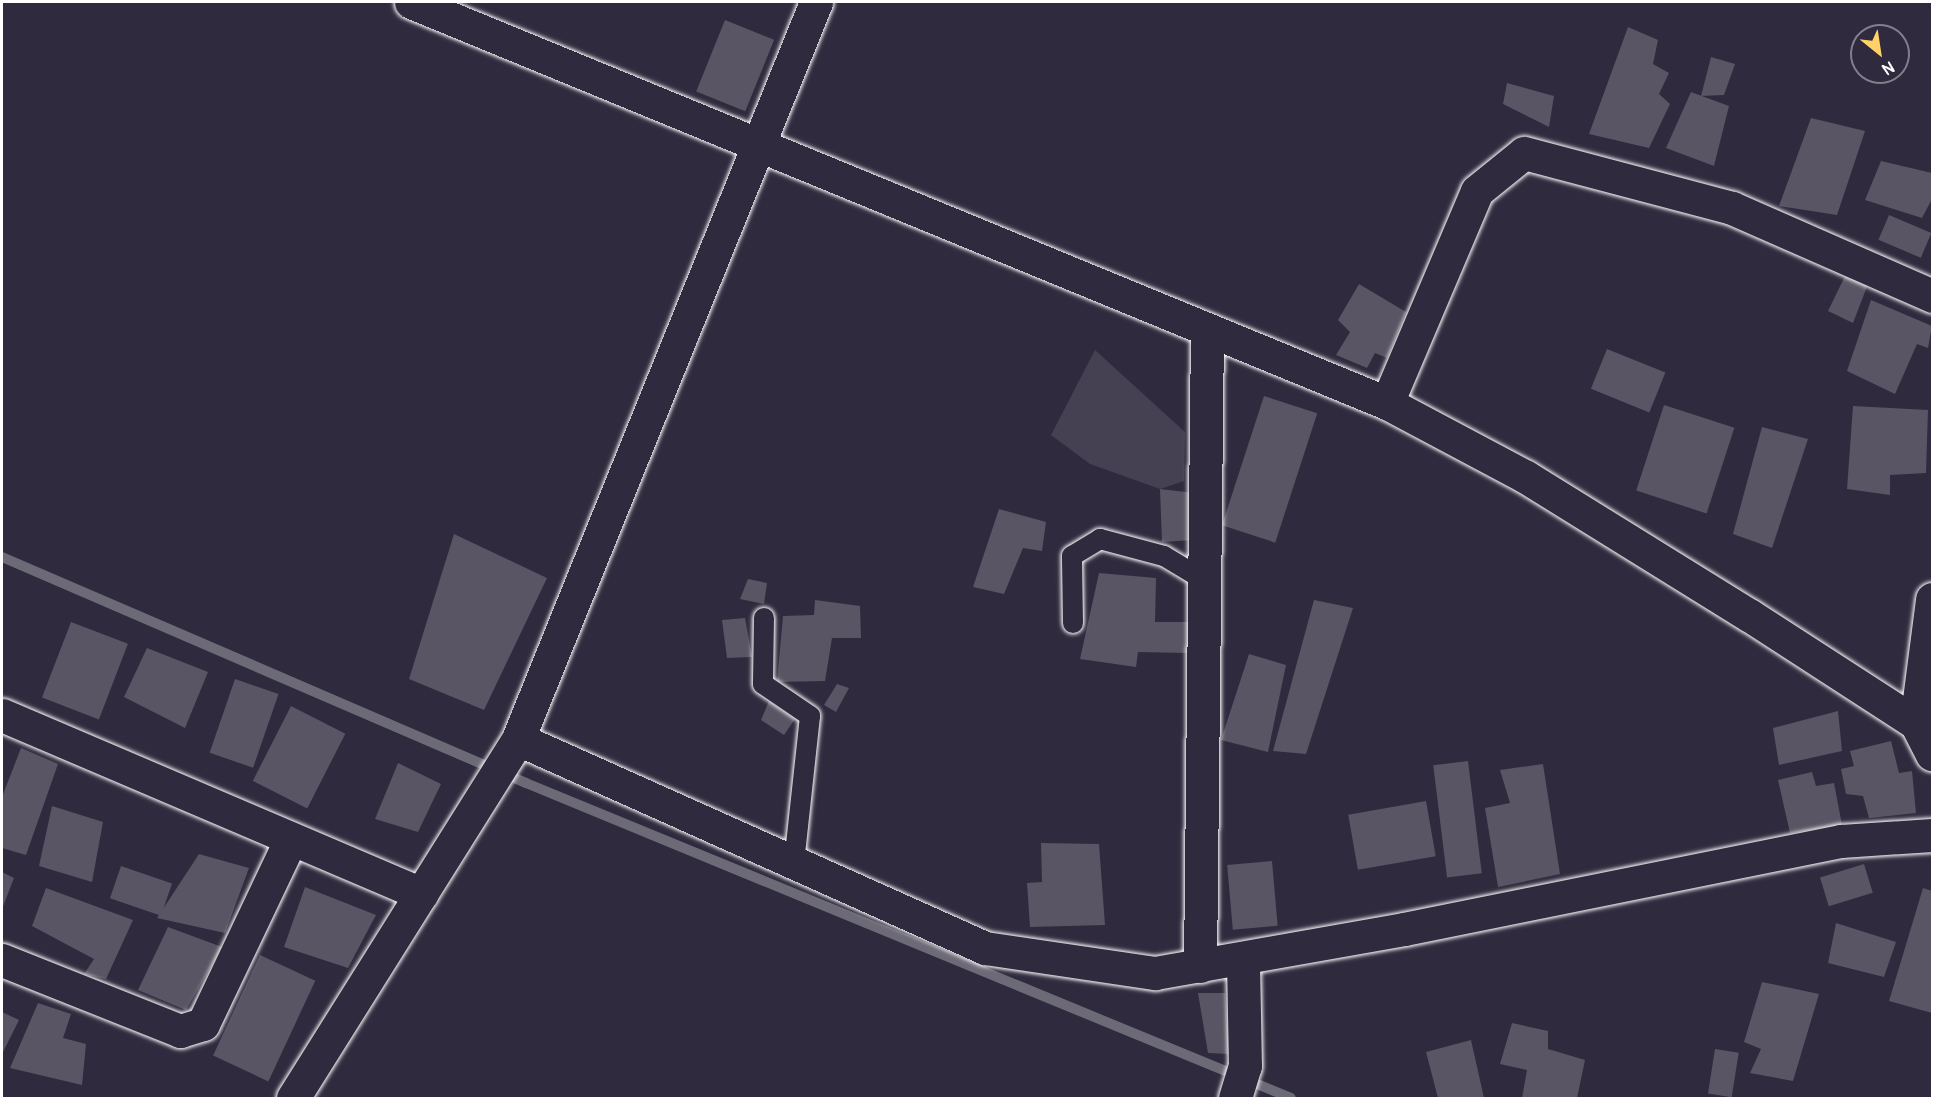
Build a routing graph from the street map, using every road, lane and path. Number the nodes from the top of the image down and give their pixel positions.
1 (411, 2) edge
2 (816, 2) edge
3 (756, 146) junction
4 (1932, 296) edge
5 (1207, 333) junction
6 (1387, 403) junction
7 (1204, 580) junction
8 (1932, 599) edge
9 (764, 618) dead end
10 (1073, 623) dead end
11 (2, 715) edge
12 (1916, 723) junction
13 (518, 739) junction
14 (1932, 754) edge
15 (1932, 835) edge
16 (291, 839) junction
17 (794, 863) junction
18 (421, 894) junction
19 (1243, 959) junction
20 (2, 960) edge
21 (1200, 966) junction
22 (293, 1098) edge
23 (1235, 1098) edge

1 - 3 street
2 - 3 street
3 - 5 street
3 - 13 street
4 - 6 street
5 - 6 street
5 - 7 street
6 - 12 street
7 - 10 lane
7 - 21 street
8 - 12 street
9 - 17 lane
11 - 16 street
12 - 14 street
13 - 17 street
13 - 18 street
15 - 19 street
16 - 18 street
16 - 20 street
17 - 21 street
18 - 22 street
19 - 21 street
19 - 23 street

